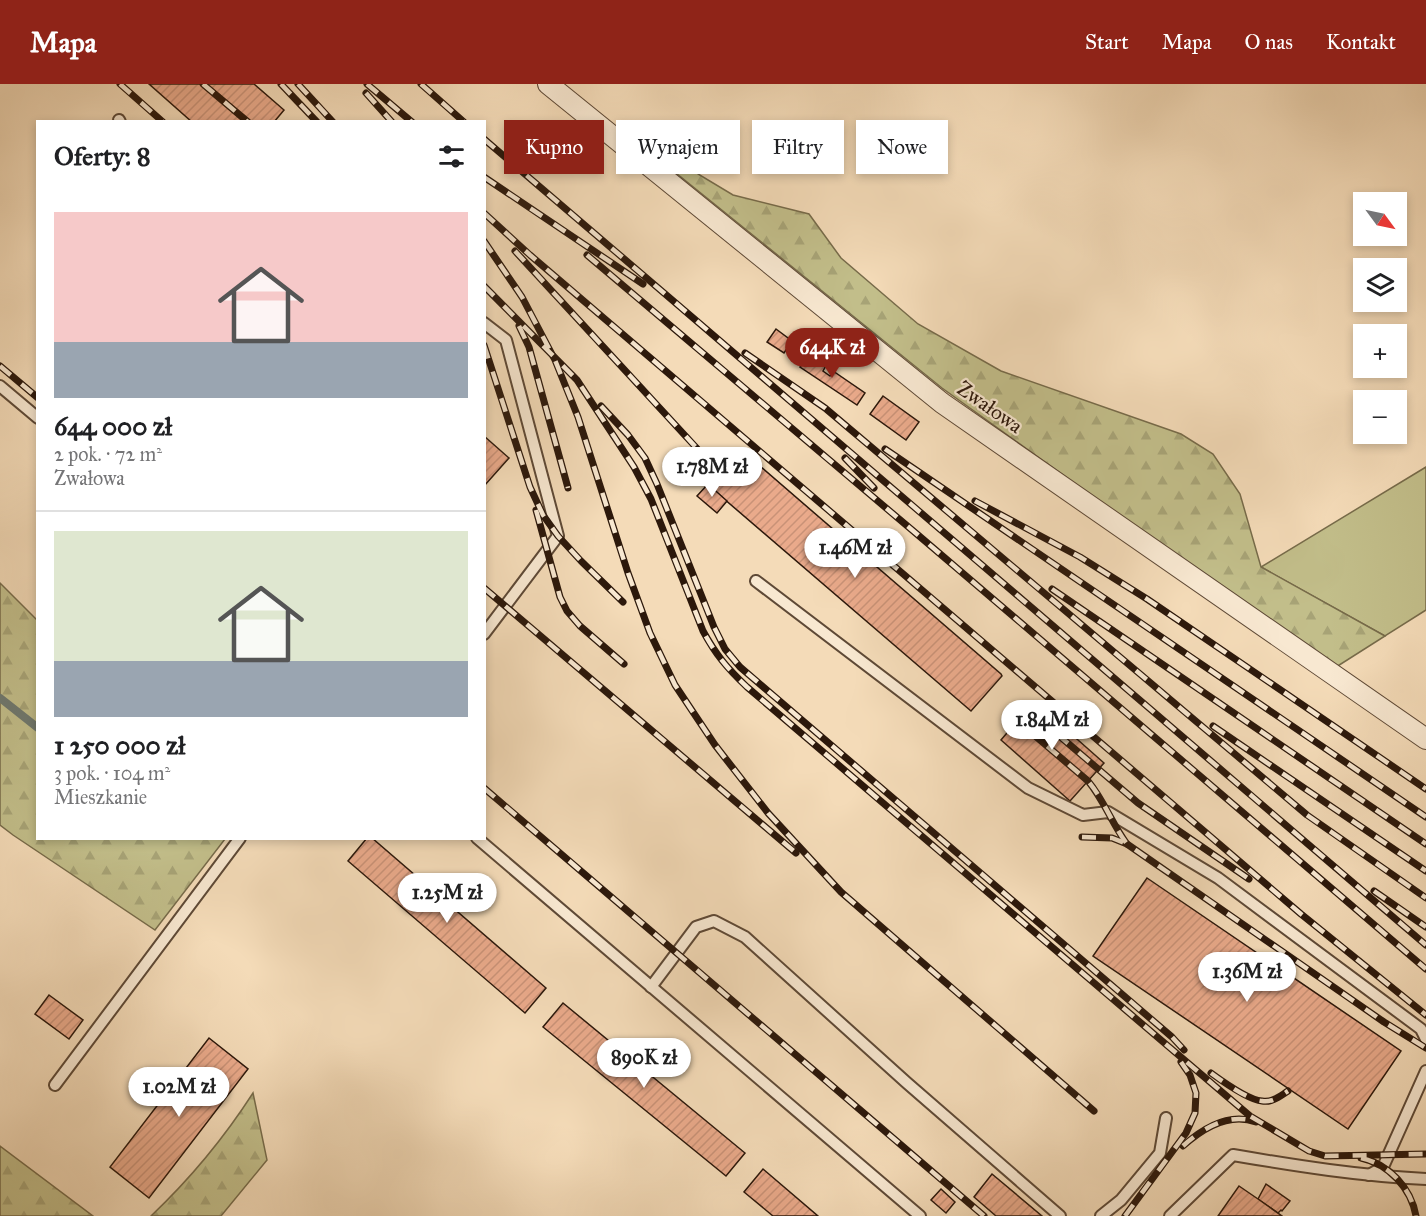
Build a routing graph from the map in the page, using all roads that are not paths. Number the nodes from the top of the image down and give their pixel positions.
1 (548, 84) edge
2 (486, 325) edge
3 (0, 386) edge
4 (36, 416) edge
5 (756, 581) dead end
6 (486, 631) edge
7 (1426, 740) edge
8 (239, 840) edge
9 (479, 840) edge
10 (651, 987) junction
11 (1426, 1039) edge
12 (1426, 1071) edge
13 (55, 1085) dead end
14 (1166, 1118) dead end
15 (1369, 1175) junction
16 (1426, 1179) edge
17 (920, 1216) edge
18 (1060, 1216) edge
19 (1101, 1216) edge
20 (1170, 1216) edge

1 - 7 street, Zwałowa
2 - 6 lane
3 - 4 lane
5 - 11 lane
8 - 13 lane
9 - 10 lane
10 - 17 lane
10 - 18 lane
12 - 15 lane
14 - 19 lane
15 - 16 lane
15 - 20 lane

